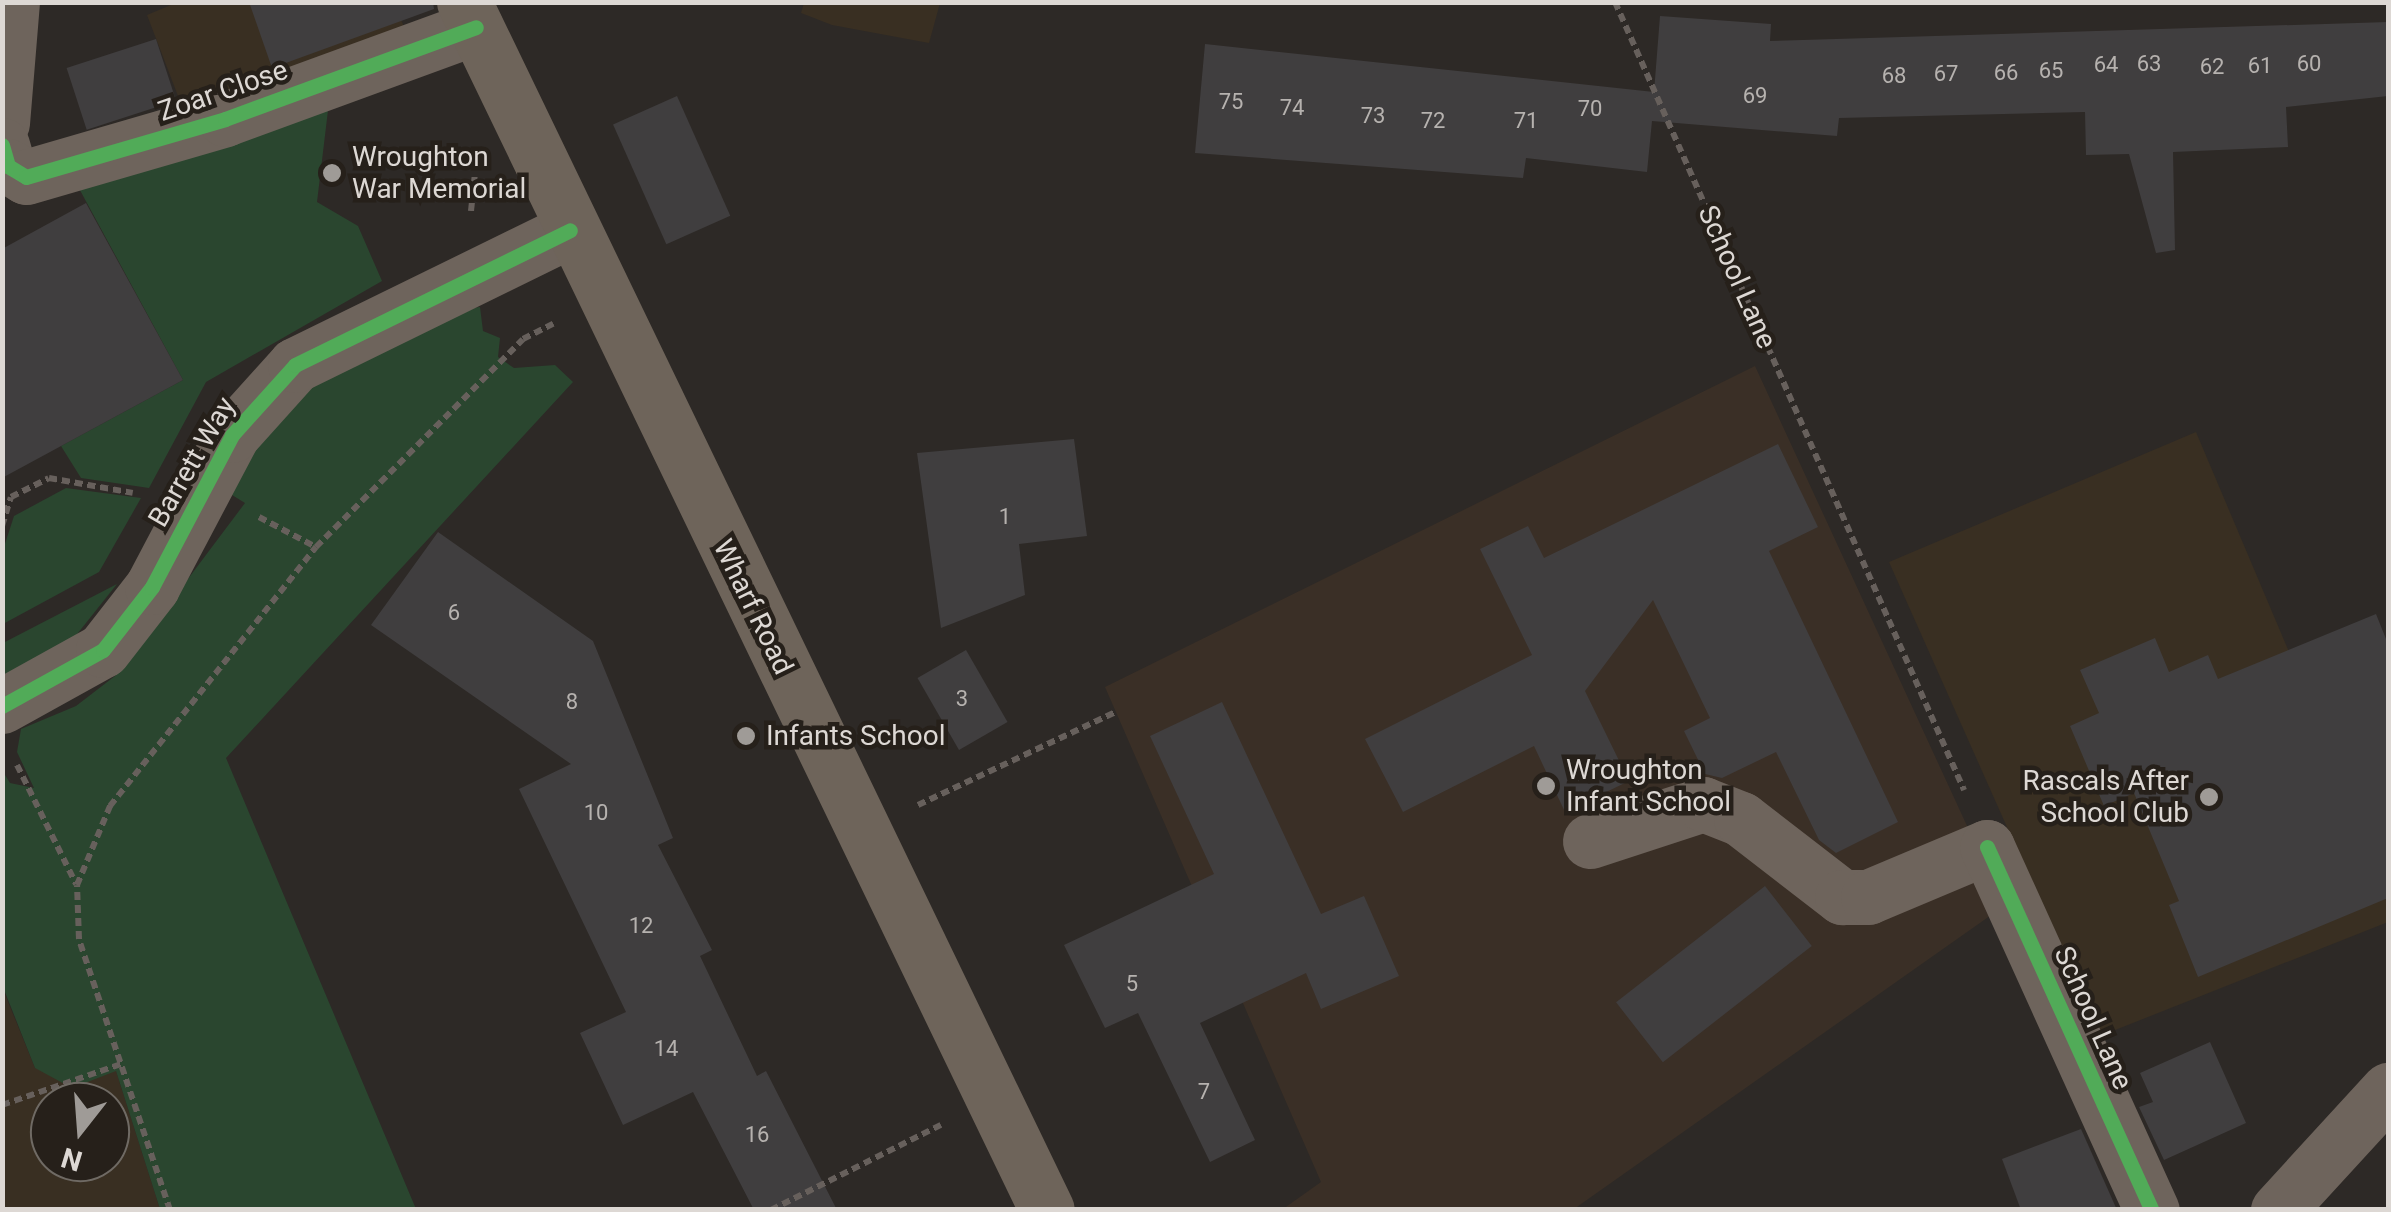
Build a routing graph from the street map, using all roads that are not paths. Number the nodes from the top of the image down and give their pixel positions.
1 (12, 2) edge
2 (470, 14) edge
3 (2, 122) edge
4 (2, 144) edge
5 (570, 230) junction
6 (6, 729) edge
7 (1590, 841) dead end
8 (2388, 1090) edge
9 (1047, 1210) edge
10 (2152, 1210) edge
11 (2278, 1210) edge

1 - 3 street
2 - 4 street, Zoar Close
2 - 5 main road, Wharf Road
5 - 6 street, Barrett Way
5 - 9 main road, Wharf Road
7 - 10 street, School Lane
8 - 11 street

